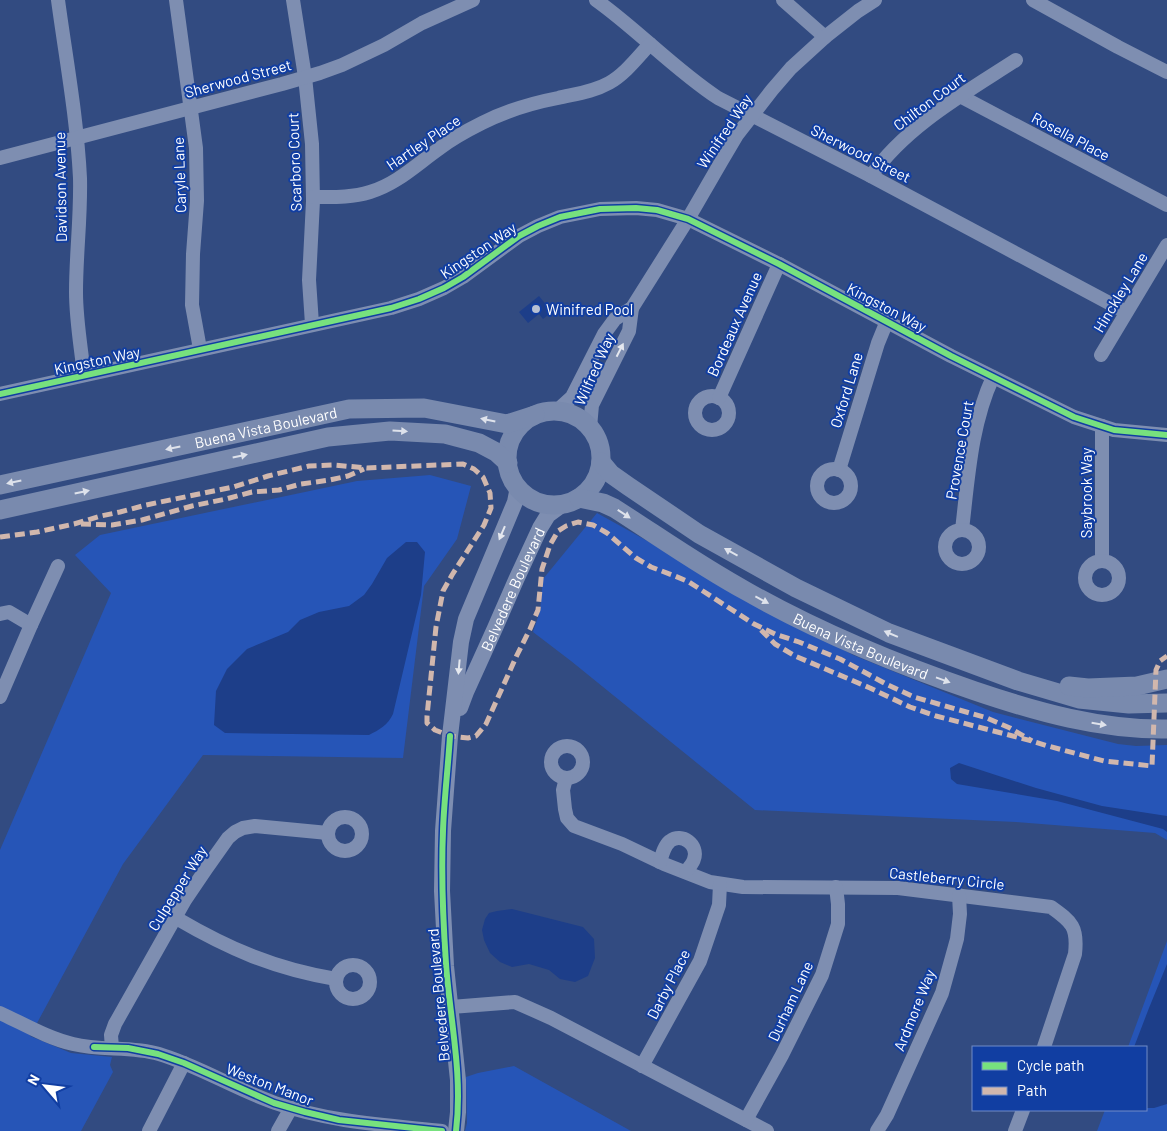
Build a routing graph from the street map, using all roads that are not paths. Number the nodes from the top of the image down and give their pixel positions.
1 (58, 0) edge
2 (176, 0) edge
3 (293, 0) edge
4 (473, 0) edge
5 (596, 0) edge
6 (782, 0) edge
7 (875, 0) edge
8 (1033, 0) edge
9 (825, 37) junction
10 (650, 44) junction
11 (1016, 60) dead end
12 (1167, 72) edge
13 (305, 78) junction
14 (960, 96) junction
15 (191, 108) junction
16 (752, 116) junction
17 (78, 138) junction
18 (0, 158) edge
19 (871, 176) junction
20 (313, 197) junction
21 (1167, 205) edge
22 (688, 219) junction
23 (1167, 246) edge
24 (779, 264) junction
25 (632, 308) junction
26 (1126, 312) junction
27 (887, 321) junction
28 (312, 324) junction
29 (200, 349) junction
30 (1101, 355) dead end
31 (84, 375) junction
32 (993, 377) junction
33 (0, 394) edge
34 (719, 398) dead end
35 (555, 411) junction
36 (535, 416) junction
37 (1102, 426) junction
38 (590, 427) junction
39 (1167, 435) edge
40 (601, 462) junction
41 (508, 463) junction
42 (839, 470) dead end
43 (0, 485) edge
44 (518, 488) junction
45 (571, 501) junction
46 (0, 510) edge
47 (962, 530) dead end
48 (1102, 561) dead end
49 (58, 566) dead end
50 (0, 614) edge
51 (31, 625) junction
52 (1167, 679) edge
53 (1018, 681) junction
54 (0, 697) edge
55 (1167, 703) edge
56 (1167, 729) edge
57 (450, 736) junction
58 (566, 778) dead end
59 (328, 833) dead end
60 (660, 862) junction
61 (686, 872) junction
62 (720, 884) junction
63 (836, 888) junction
64 (959, 895) junction
65 (176, 918) junction
66 (336, 979) dead end
67 (451, 1007) junction
68 (0, 1013) edge
69 (1044, 1046) edge
70 (112, 1048) junction
71 (184, 1063) junction
72 (642, 1066) junction
73 (291, 1108) junction
74 (1023, 1111) edge
75 (746, 1120) junction
76 (149, 1131) edge
77 (278, 1131) edge
78 (442, 1131) edge
79 (456, 1131) edge
80 (766, 1131) edge
81 (877, 1131) edge
82 (1015, 1131) edge

1 - 17 street, Davidson Avenue
2 - 15 street, Caryle Lane
3 - 13 street, Scarboro Court
4 - 13 street, Sherwood Street
5 - 10 street, Sherwood Street
6 - 9 street
7 - 9 street, Winifred Way
8 - 12 street
9 - 16 street, Winifred Way
10 - 16 street, Sherwood Street
10 - 20 street, Hartley Place
11 - 14 street, Chilton Court
13 - 15 street, Sherwood Street
13 - 20 street, Scarboro Court
14 - 19 street, Chilton Court
14 - 21 street, Rosella Place
15 - 17 street, Sherwood Street
15 - 29 street, Caryle Lane
16 - 19 street, Sherwood Street
16 - 22 street, Winifred Way
17 - 18 street, Sherwood Street
17 - 31 street, Davidson Avenue
19 - 26 street, Sherwood Street
20 - 28 street, Scarboro Court
22 - 24 street, Kingston Way
22 - 25 street, Winifred Way
22 - 28 street, Kingston Way
23 - 26 street, Hinckley Lane
24 - 27 street, Kingston Way
24 - 34 street, Bordeaux Avenue
25 - 35 street, Wilfred Way
38 -> 25 street, Wilfred Way
26 - 30 street, Hinckley Lane
27 - 32 street, Kingston Way
27 - 42 street, Oxford Lane
28 - 29 street, Kingston Way
29 - 31 street, Kingston Way
31 - 33 street, Kingston Way
32 - 37 street, Kingston Way
32 - 47 street, Provence Court
35 - 36 main road, Buena Vista Boulevard
35 - 38 main road, Buena Vista Boulevard
36 - 41 main road, Buena Vista Boulevard
36 -> 43 main road, Buena Vista Boulevard
37 - 39 street, Kingston Way
37 - 48 street, Saybrook Way
38 - 40 main road
40 - 45 main road
53 -> 40 main road, Buena Vista Boulevard
41 - 44 main road
46 -> 41 main road, Buena Vista Boulevard
44 - 45 main road, Buena Vista Boulevard
44 -> 57 street, Belvedere Boulevard
45 -> 56 main road, Buena Vista Boulevard
45 - 57 street, Belvedere Boulevard
49 - 51 street
50 - 51 street
51 - 54 street
52 - 53 main road
53 - 55 main road, Buena Vista Boulevard
57 - 67 street, Belvedere Boulevard
58 - 60 street, Castleberry Circle
59 - 65 street, Culpepper Way
60 - 61 street, Castleberry Circle
60 - 61 street
61 - 62 street, Castleberry Circle
62 - 63 street, Castleberry Circle
62 - 72 street, Darby Place
63 - 64 street, Castleberry Circle
63 - 75 street, Durham Lane
64 - 69 street, Castleberry Circle
64 - 81 street, Ardmore Way
65 - 66 street
65 - 70 street, Culpepper Way
67 - 72 street
67 - 79 street, Belvedere Boulevard
68 - 70 street, Weston Manor
70 - 71 street, Weston Manor
71 - 73 street, Weston Manor
71 - 76 street
72 - 75 street
73 - 77 street
73 - 78 street, Weston Manor
74 - 82 street
75 - 80 street

